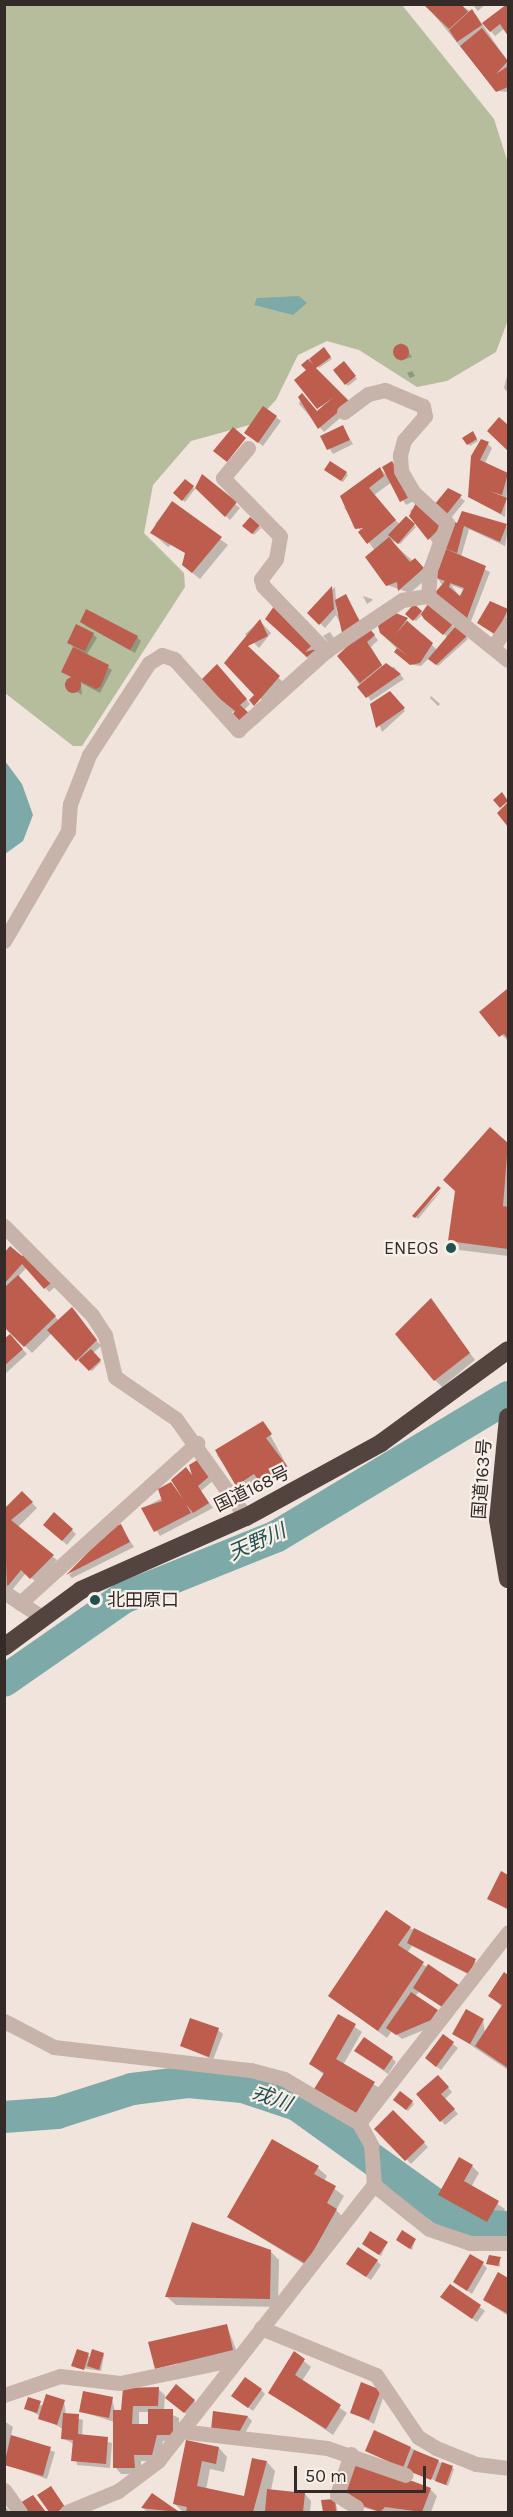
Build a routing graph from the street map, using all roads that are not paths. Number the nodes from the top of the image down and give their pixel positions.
1 (344, 412) dead end
2 (248, 448) dead end
3 (428, 596) junction
4 (508, 626) edge
5 (493, 647) junction
6 (326, 651) junction
7 (508, 660) edge
8 (4, 940) edge
9 (4, 1226) edge
10 (508, 1350) edge
11 (508, 1418) edge
12 (508, 1422) edge
13 (198, 1443) junction
14 (246, 1517) junction
15 (508, 1579) edge
16 (4, 1592) edge
17 (20, 1603) junction
18 (39, 1616) junction
19 (4, 1647) edge
20 (508, 1932) edge
21 (4, 2021) edge
22 (359, 2123) junction
23 (374, 2184) junction
24 (508, 2243) edge
25 (261, 2328) junction
26 (237, 2359) junction
27 (4, 2395) edge
28 (180, 2431) junction
29 (351, 2454) junction
30 (508, 2468) edge
31 (405, 2475) dead end
32 (4, 2490) edge
33 (20, 2512) edge
34 (67, 2512) edge
35 (355, 2512) edge

1 - 3 street
2 - 6 street
3 - 5 street
3 - 6 street
4 - 5 street
5 - 7 street
6 - 8 street
9 - 13 street
10 - 14 highway, 国道168号
11 - 12 highway, 国道163号
12 - 15 highway, 国道163号
13 - 14 street
13 - 17 street
14 - 18 highway, 国道168号
16 - 17 street
17 - 18 street
18 - 19 highway, 国道168号
20 - 22 street
21 - 22 street
22 - 23 street
23 - 24 street
23 - 25 street
25 - 26 street
25 - 30 street
26 - 27 street
26 - 28 street
28 - 29 street
28 - 34 street
29 - 31 street
29 - 35 street
32 - 33 street

